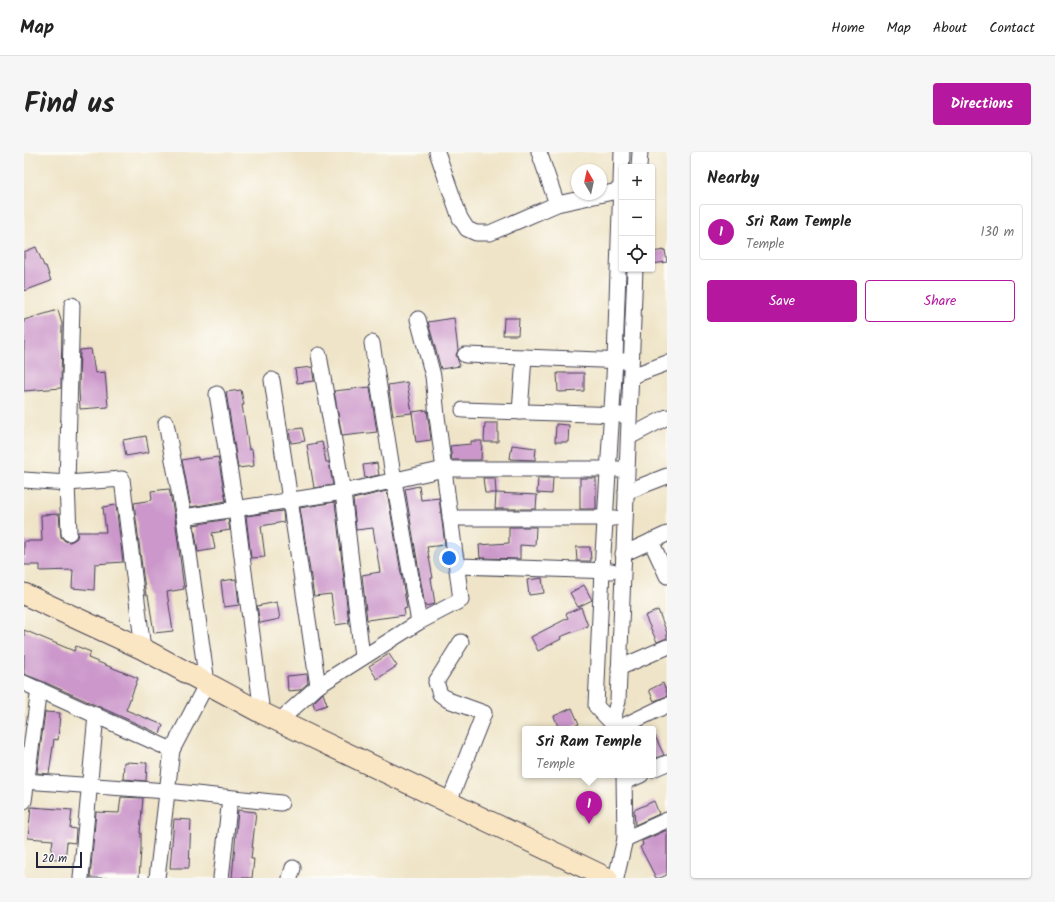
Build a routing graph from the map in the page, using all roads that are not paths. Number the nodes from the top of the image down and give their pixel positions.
1 (437, 152) edge
2 (538, 152) edge
3 (622, 152) edge
4 (640, 152) edge
5 (622, 164) edge
6 (639, 164) edge
7 (619, 190) edge
8 (621, 200) edge
9 (557, 204) junction
10 (635, 272) edge
11 (72, 305) dead end
12 (418, 318) dead end
13 (372, 343) dead end
14 (319, 355) dead end
15 (465, 355) dead end
16 (524, 357) junction
17 (615, 360) junction
18 (667, 363) edge
19 (632, 369) junction
20 (272, 380) dead end
21 (217, 394) dead end
22 (463, 410) dead end
23 (520, 412) junction
24 (612, 414) junction
25 (629, 415) junction
26 (667, 417) edge
27 (166, 423) dead end
28 (629, 437) junction
29 (444, 469) junction
30 (609, 469) junction
31 (627, 469) junction
32 (667, 476) edge
33 (24, 480) edge
34 (394, 481) junction
35 (67, 482) junction
36 (343, 492) junction
37 (626, 492) junction
38 (290, 500) junction
39 (236, 509) junction
40 (184, 518) junction
41 (450, 518) junction
42 (606, 518) junction
43 (624, 518) junction
44 (69, 533) dead end
45 (667, 534) edge
46 (651, 541) junction
47 (623, 554) junction
48 (457, 566) junction
49 (602, 570) junction
50 (623, 571) junction
51 (667, 576) edge
52 (24, 594) edge
53 (418, 622) junction
54 (461, 642) dead end
55 (667, 647) edge
56 (143, 649) junction
57 (362, 657) junction
58 (619, 668) junction
59 (24, 683) edge
60 (207, 683) junction
61 (318, 686) junction
62 (39, 689) junction
63 (667, 705) edge
64 (96, 715) junction
65 (270, 717) junction
66 (614, 726) edge
67 (615, 726) edge
68 (617, 726) edge
69 (172, 750) junction
70 (667, 763) edge
71 (656, 768) edge
72 (624, 779) edge
73 (25, 782) edge
74 (90, 785) junction
75 (167, 791) junction
76 (230, 798) junction
77 (24, 801) edge
78 (449, 802) junction
79 (281, 803) dead end
80 (667, 820) edge
81 (625, 839) junction
82 (82, 878) edge
83 (157, 878) edge
84 (221, 878) edge
85 (607, 878) edge
86 (616, 878) edge

1 - 9 street
2 - 9 street
3 - 5 street
4 - 6 street
7 - 9 street
8 - 17 street
10 - 19 street
11 - 35 street
12 - 29 street
13 - 34 street
14 - 36 street
15 - 16 street
16 - 17 street
16 - 23 street
17 - 19 street
17 - 24 street
18 - 19 street
19 - 25 street
20 - 38 street
21 - 39 street
22 - 23 street
23 - 24 street
24 - 25 street
24 - 30 street
25 - 28 street
26 - 28 street
27 - 40 street
28 - 31 street
29 - 30 street
29 - 34 street
29 - 41 street
30 - 31 street
30 - 42 street
31 - 37 street
32 - 37 street
33 - 35 street
34 - 36 street
34 - 53 street
35 - 44 street
35 - 56 street
36 - 38 street
36 - 57 street
37 - 43 street
38 - 39 street
38 - 61 street
39 - 40 street
39 - 65 street
40 - 60 street
41 - 42 street
41 - 48 street
42 - 43 street
42 - 49 street
43 - 47 street
45 - 46 street
46 - 47 street
46 - 51 street
47 - 50 street
48 - 49 street
48 - 53 street
49 - 50 street
49 - 66 street
50 - 58 street
52 - 56 street
53 - 57 street
54 - 78 street
55 - 58 street
56 - 60 street
57 - 61 street
58 - 67 street
59 - 62 street
60 - 65 street
60 - 69 street
61 - 65 street
62 - 64 street
62 - 73 street
63 - 68 street
64 - 69 street
64 - 74 street
65 - 78 street
69 - 75 street
70 - 71 street
72 - 81 street
73 - 74 street
73 - 77 street
74 - 75 street
74 - 82 street
75 - 76 street
75 - 83 street
76 - 79 street
76 - 84 street
78 - 85 street
80 - 81 street
81 - 86 street

